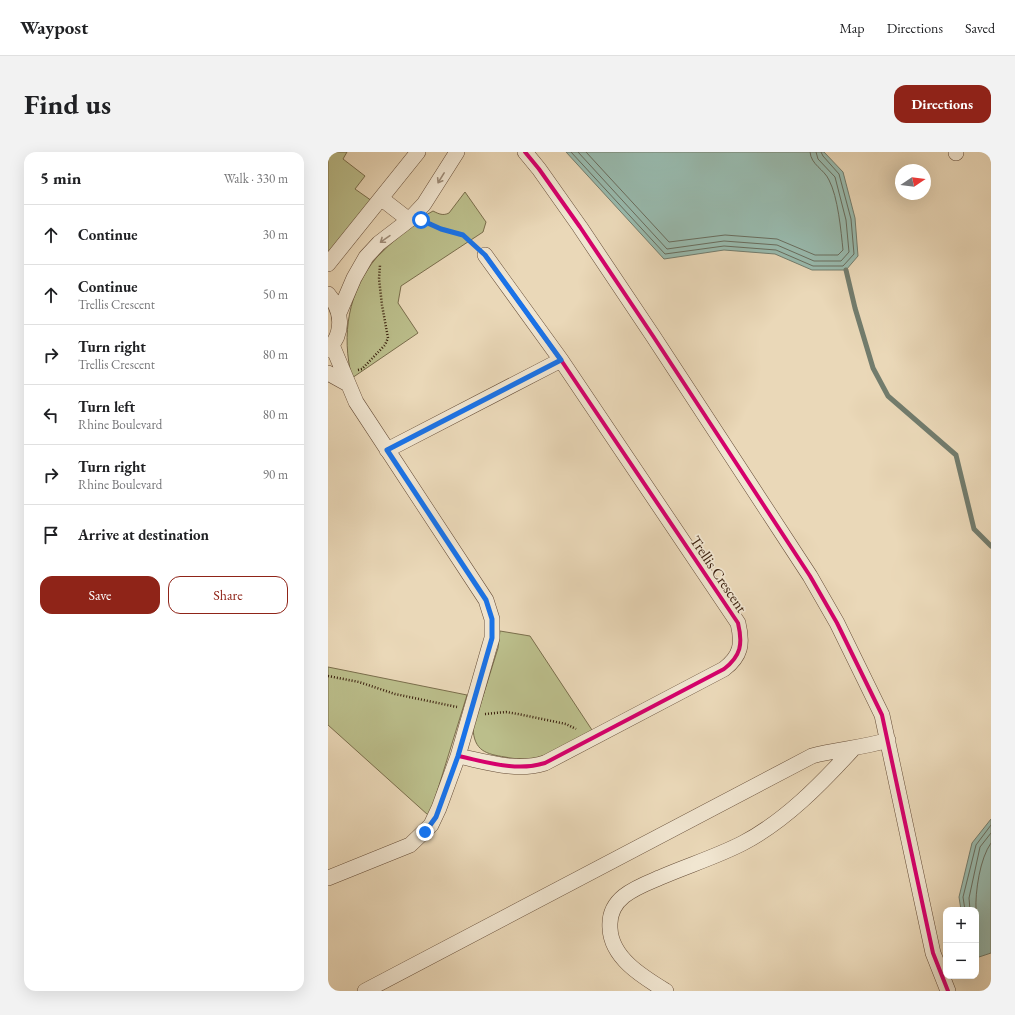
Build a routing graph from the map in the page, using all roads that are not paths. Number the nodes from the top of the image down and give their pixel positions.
1 (418, 152) edge
2 (457, 152) edge
3 (525, 152) edge
4 (382, 198) junction
5 (415, 220) junction
6 (485, 255) road end
7 (328, 264) edge
8 (328, 294) edge
9 (339, 313) junction
10 (330, 348) edge
11 (561, 360) junction
12 (328, 373) edge
13 (345, 380) junction
14 (387, 450) junction
15 (888, 740) junction
16 (853, 748) junction
17 (458, 756) junction
18 (328, 878) edge
19 (365, 991) edge
20 (666, 991) edge
21 (948, 991) edge

1 - 4 street
2 -> 5 street
3 - 15 street
4 - 5 street
4 - 7 street
5 -> 9 street
6 - 11 street, Trellis Crescent
8 - 9 street
9 - 10 street
10 - 13 street
11 - 14 street
11 - 17 street, Trellis Crescent
12 - 13 street
13 - 14 street
14 - 17 street
15 - 16 street
15 - 21 street
16 - 19 street
16 - 20 street
17 - 18 street

